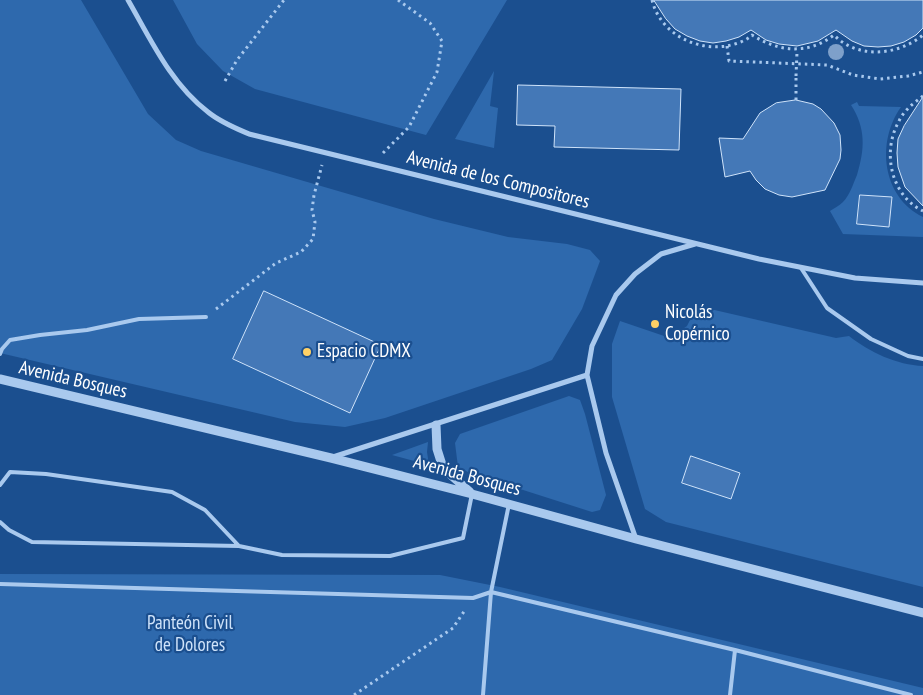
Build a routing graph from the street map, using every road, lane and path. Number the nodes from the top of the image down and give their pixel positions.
1 (128, 0) edge
2 (284, 0) edge
3 (398, 0) edge
4 (652, 0) edge
5 (923, 35) edge
6 (727, 46) junction
7 (797, 49) junction
8 (923, 72) edge
9 (225, 81) dead end
10 (923, 96) edge
11 (796, 100) dead end
12 (325, 152) junction
13 (372, 164) junction
14 (923, 212) edge
15 (696, 244) junction
16 (801, 268) junction
17 (923, 282) edge
18 (206, 317) joint
19 (0, 354) edge
20 (923, 359) edge
21 (587, 375) junction
22 (0, 379) edge
23 (436, 425) junction
24 (331, 458) junction
25 (0, 485) edge
26 (472, 494) junction
27 (509, 504) junction
28 (0, 522) edge
29 (636, 539) junction
30 (239, 546) junction
31 (0, 584) edge
32 (491, 592) junction
33 (473, 598) junction
34 (923, 614) edge
35 (735, 650) junction
36 (354, 695) edge
37 (483, 695) edge
38 (730, 695) edge
39 (910, 695) edge

1 - 12 street, Avenida de los Compositores
2 - 9 path
3 - 13 path
4 - 6 path
5 - 7 path
6 - 7 path
6 - 8 path
7 - 11 path, bridge
10 - 14 path
12 - 13 street, Avenida de los Compositores
12 - 18 path
13 - 15 street, Avenida de los Compositores
15 - 16 street, Avenida de los Compositores
15 - 21 street
16 - 17 street, Avenida de los Compositores
16 - 20 lane
18 - 19 lane
21 - 23 street
21 - 29 street
22 - 24 street, Avenida Bosques
23 - 24 street
23 - 26 street
24 - 26 street, Avenida Bosques
25 - 30 lane
26 - 27 street, Avenida Bosques
26 - 30 lane
27 - 29 street, Avenida Bosques
27 - 32 lane
28 - 30 lane
29 - 34 street, Avenida Bosques
31 - 33 lane
32 - 33 lane
32 - 35 lane
32 - 37 lane
33 - 36 path
35 - 38 lane
35 - 39 lane

